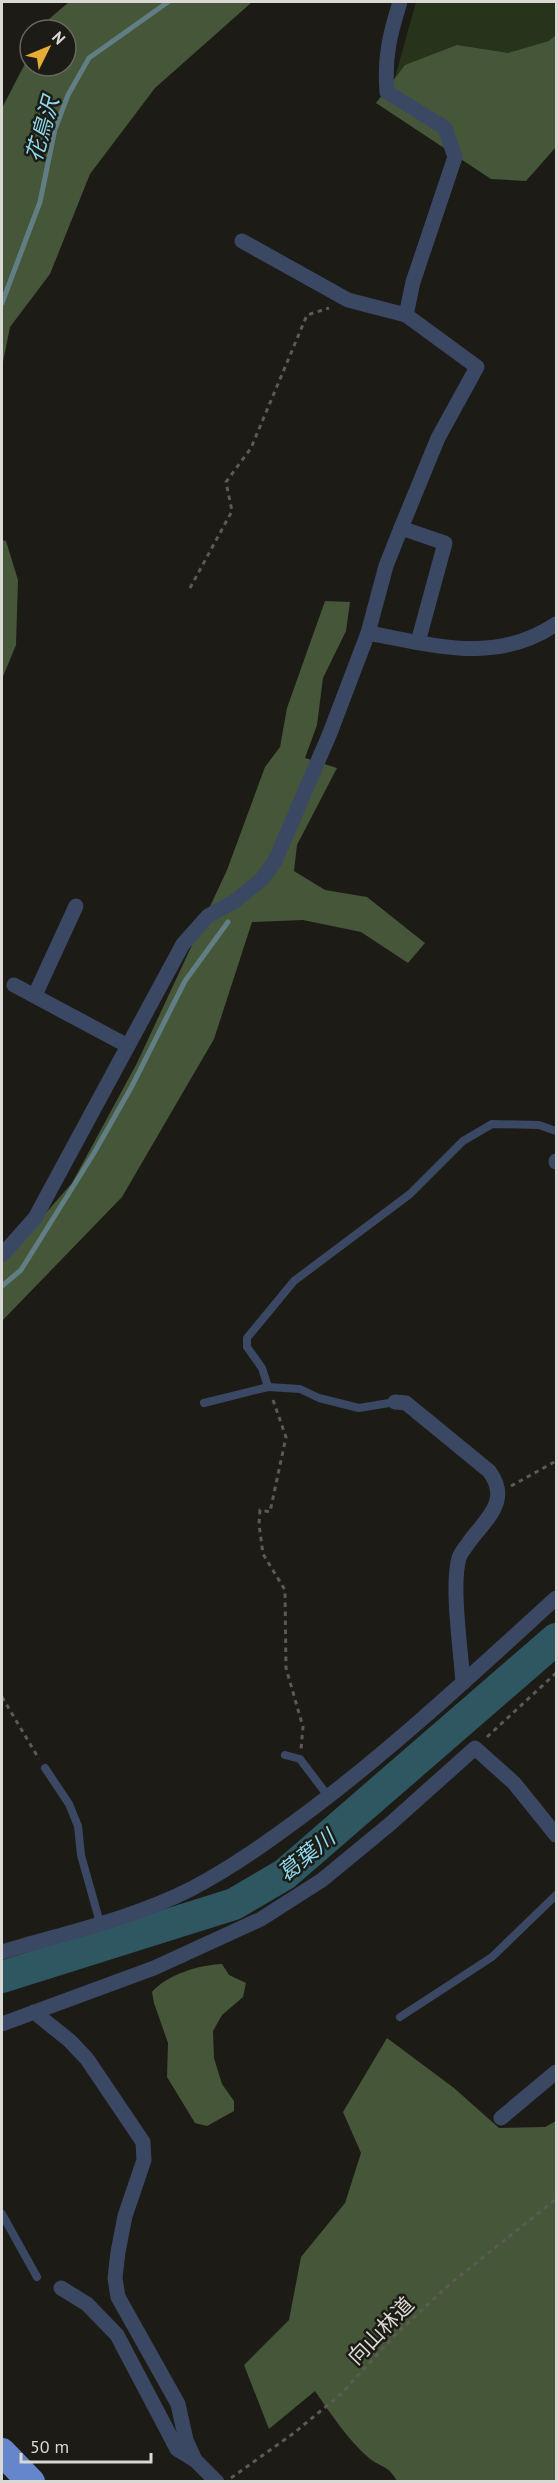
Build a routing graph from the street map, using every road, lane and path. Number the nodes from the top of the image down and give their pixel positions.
1 (400, 2) edge
2 (242, 241) dead end
3 (341, 296) junction
4 (406, 315) junction
5 (401, 528) junction
6 (190, 588) dead end
7 (556, 624) edge
8 (368, 633) junction
9 (418, 642) junction
10 (76, 906) dead end
11 (14, 985) dead end
12 (35, 995) junction
13 (128, 1046) junction
14 (556, 1131) edge
15 (2, 1255) edge
16 (268, 1387) junction
17 (395, 1402) joint
18 (204, 1403) dead end
19 (556, 1461) edge
20 (499, 1492) junction
21 (556, 1598) edge
22 (556, 1673) edge
23 (463, 1683) junction
24 (2, 1697) edge
25 (475, 1748) junction
26 (285, 1755) dead end
27 (300, 1759) junction
28 (45, 1768) joint
29 (328, 1796) junction
30 (556, 1835) edge
31 (556, 1895) edge
32 (99, 1923) junction
33 (2, 1952) edge
34 (34, 2012) junction
35 (400, 2017) dead end
36 (2, 2024) edge
37 (556, 2072) edge
38 (501, 2118) dead end
39 (556, 2199) edge
40 (2, 2214) edge
41 (37, 2277) dead end
42 (61, 2288) dead end
43 (2, 2452) edge
44 (195, 2460) junction
45 (31, 2481) edge
46 (216, 2481) edge
47 (225, 2481) edge

1 - 4 street
2 - 3 street
3 - 4 street
3 - 6 path
4 - 5 street
5 - 8 street
5 - 9 street
7 - 9 street
8 - 9 street
8 - 13 street
10 - 12 street
11 - 12 street
12 - 13 street
13 - 15 street
14 - 16 lane
16 - 17 lane
16 - 18 lane
16 - 27 path
17 - 20 street
19 - 20 path
20 - 23 street
21 - 23 street
22 - 25 path
23 - 29 street
24 - 28 path
25 - 30 street
25 - 34 street
26 - 27 lane
27 - 29 lane
28 - 32 lane
29 - 32 street
31 - 35 lane
32 - 33 street
34 - 36 street
34 - 44 street
37 - 38 street
39 - 47 path, 向山林道
40 - 41 lane
42 - 44 street
43 - 45 highway
44 - 46 street

